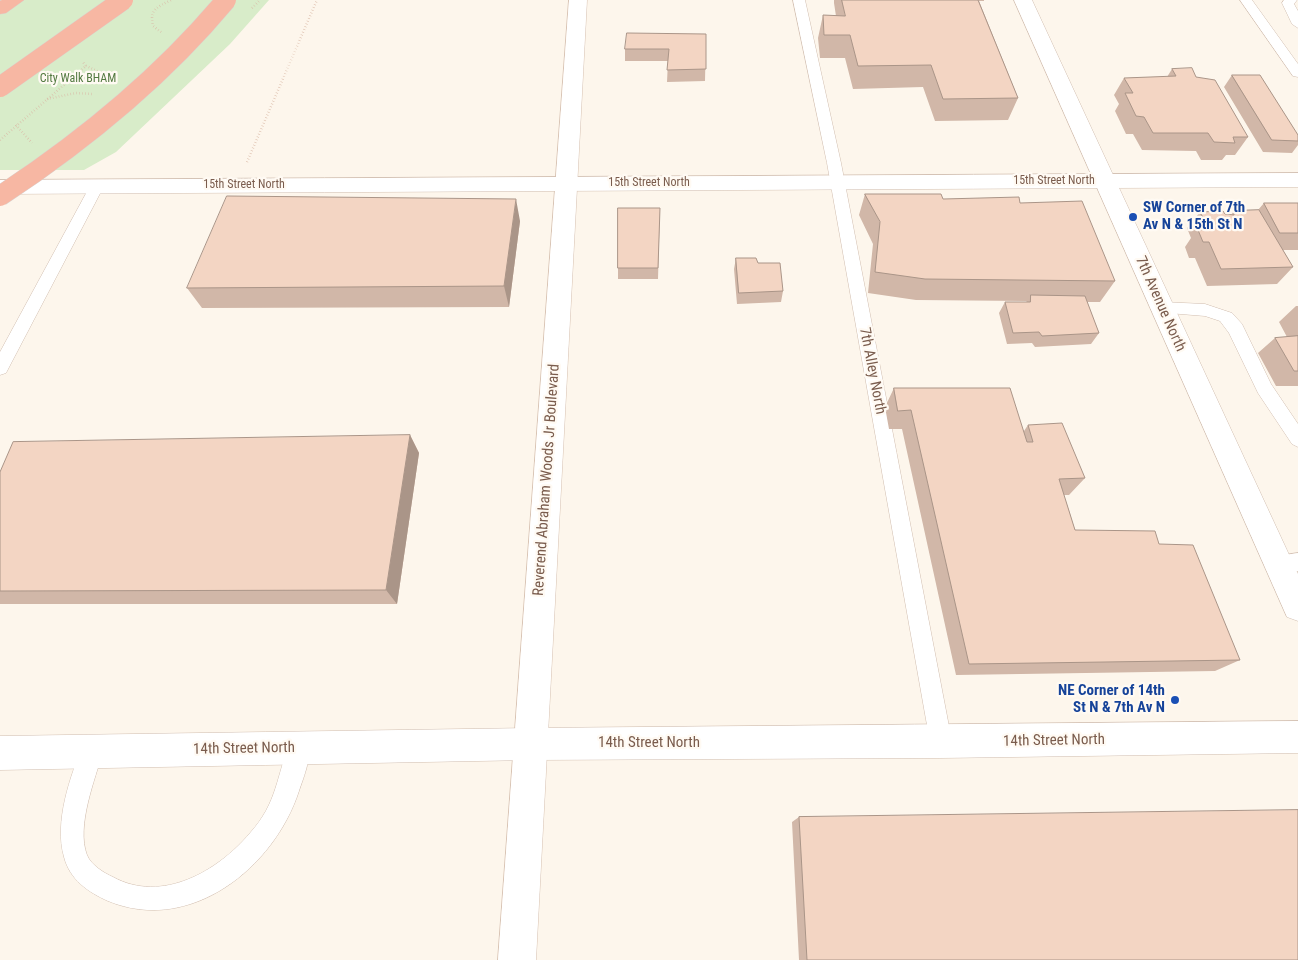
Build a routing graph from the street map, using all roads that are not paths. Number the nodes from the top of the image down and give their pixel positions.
1 (15, 0) edge
2 (123, 0) edge
3 (226, 0) edge
4 (578, 0) edge
5 (799, 0) edge
6 (1023, 0) edge
7 (1246, 0) edge
8 (1291, 0) edge
9 (0, 9) edge
10 (1298, 24) edge
11 (1298, 73) edge
12 (0, 87) edge
13 (1298, 180) edge
14 (1104, 181) junction
15 (837, 182) junction
16 (566, 184) junction
17 (97, 186) junction
18 (0, 187) edge
19 (0, 196) edge
20 (1162, 308) junction
21 (0, 368) edge
22 (1298, 439) edge
23 (1288, 562) edge
24 (1298, 607) edge
25 (1298, 737) edge
26 (941, 742) junction
27 (530, 744) junction
28 (298, 748) junction
29 (92, 752) junction
30 (0, 753) edge
31 (517, 960) edge

1 - 9 highway
2 - 12 highway, bridge
3 - 19 highway, bridge
4 - 16 street, Reverend Abraham Woods Jr Boulevard
5 - 15 lane, 7th Alley North
6 - 14 street, 7th Avenue North
7 - 11 lane
8 - 10 lane
13 - 14 street, 15th Street North
14 - 15 street, 15th Street North
14 - 20 street, 7th Avenue North
15 - 16 street, 15th Street North
15 - 26 lane, 7th Alley North
16 - 17 street, 15th Street North
16 - 27 street, Reverend Abraham Woods Jr Boulevard
17 - 18 street, 15th Street North
17 - 21 lane
20 - 22 lane
20 - 23 street, 7th Avenue North
23 - 24 street, 7th Avenue North
25 - 26 street, 14th Street North
26 - 27 street, 14th Street North
27 - 28 street, 14th Street North
27 - 31 street, Reverend Abraham Woods Jr Boulevard
28 - 29 street, 14th Street North
28 - 29 lane
29 - 30 street, 14th Street North

